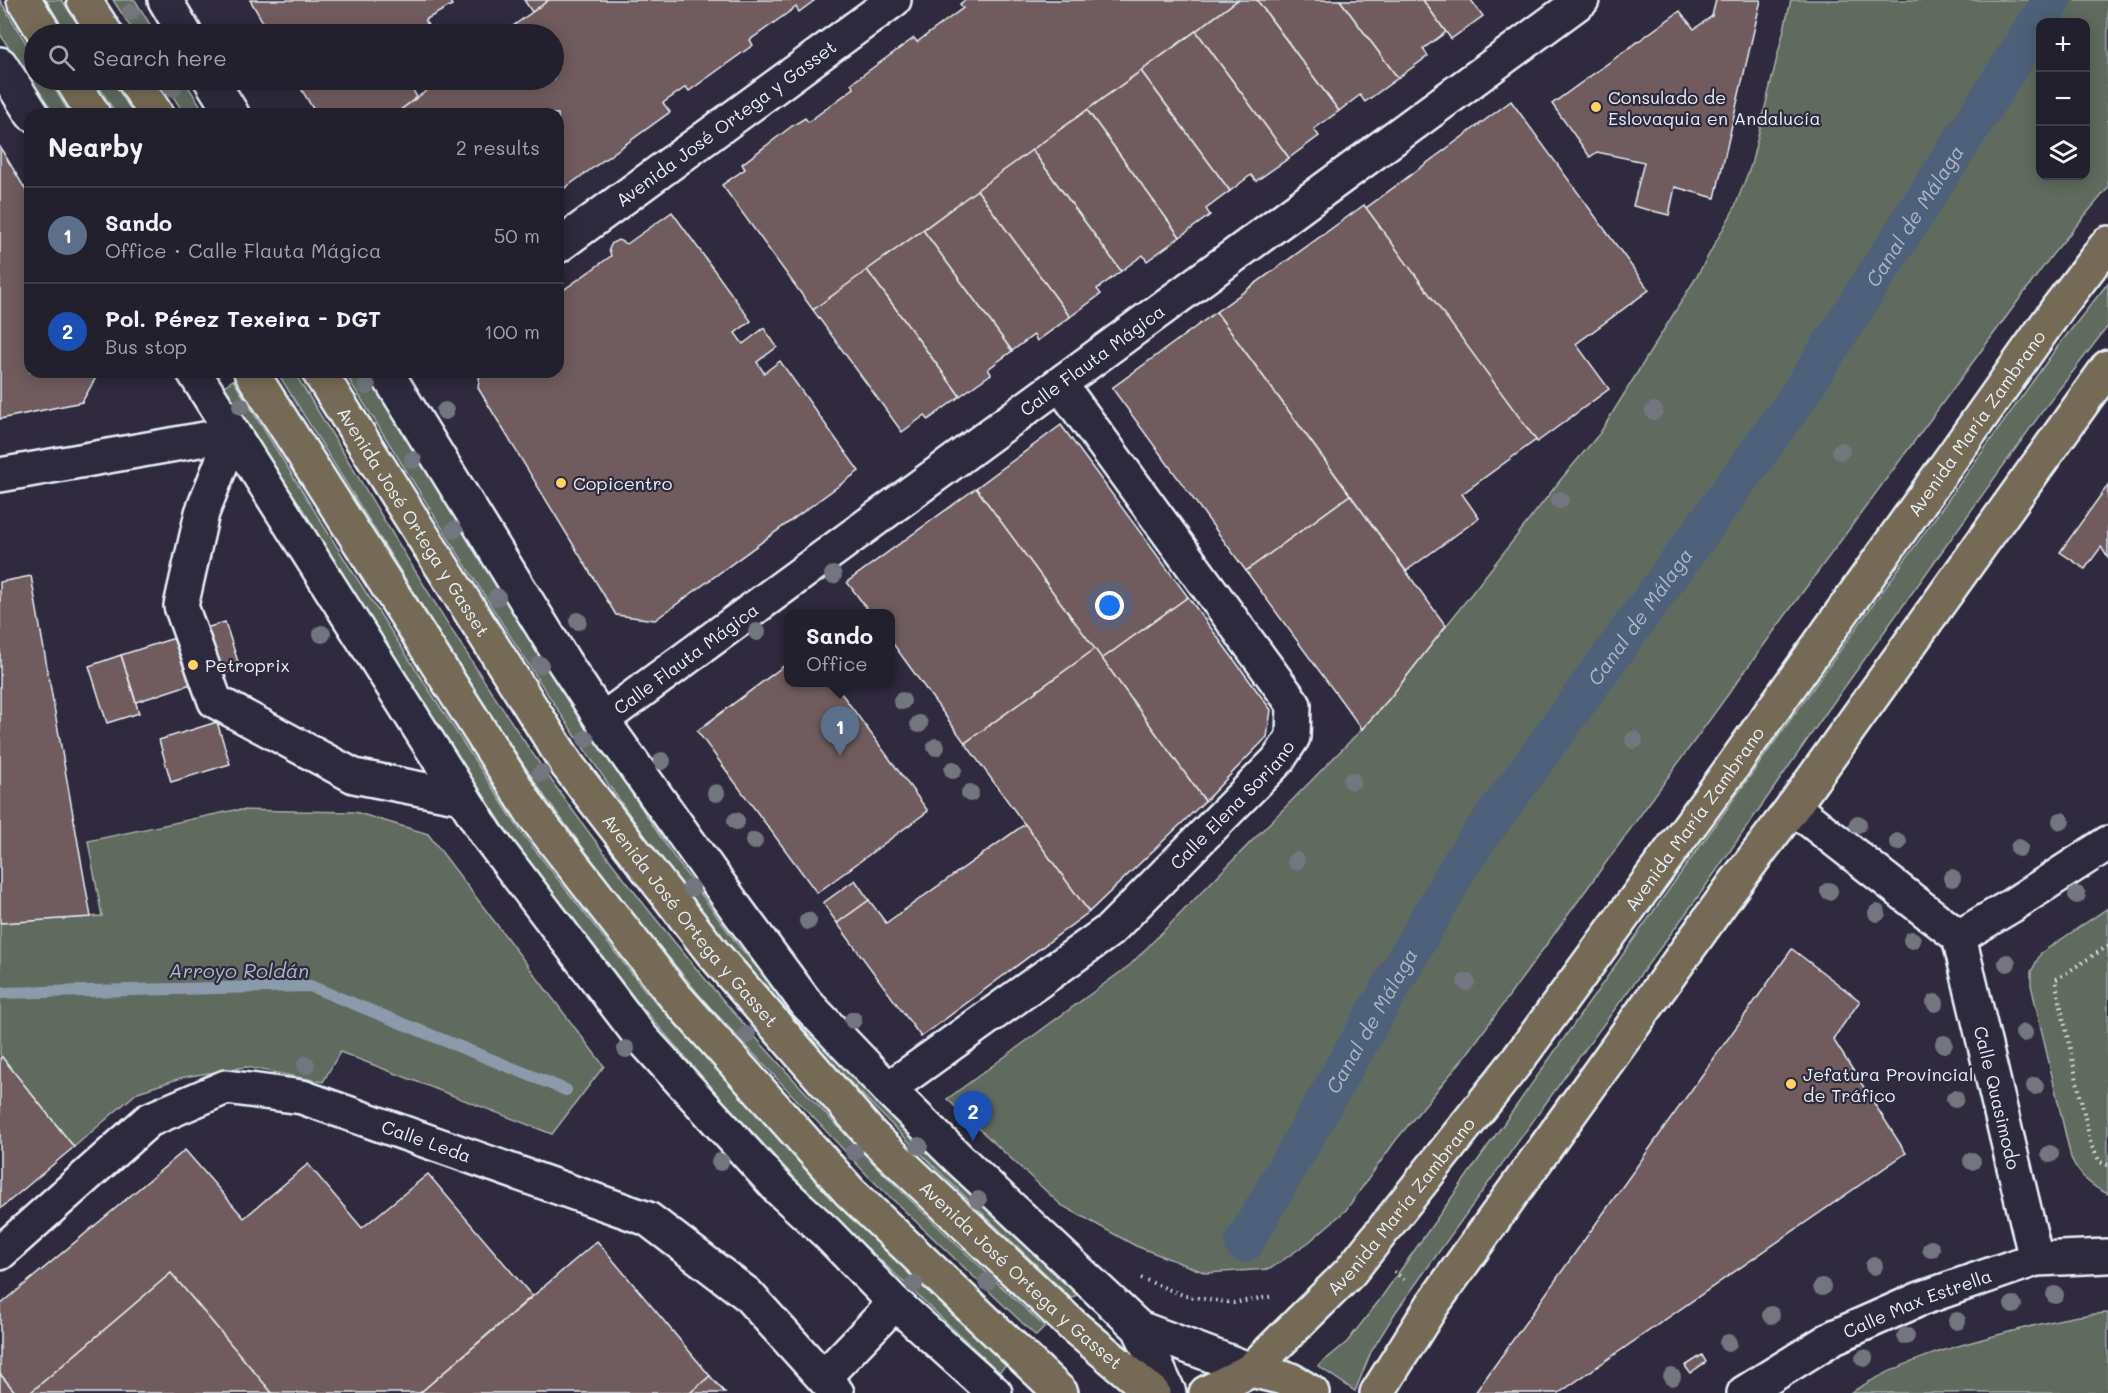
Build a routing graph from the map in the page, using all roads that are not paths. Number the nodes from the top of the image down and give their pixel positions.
1 (24, 0) edge
2 (84, 0) edge
3 (165, 0) edge
4 (894, 0) edge
5 (1569, 4) edge
6 (39, 24) edge
7 (100, 24) edge
8 (179, 24) edge
9 (0, 64) edge
10 (78, 90) edge
11 (140, 90) edge
12 (218, 90) edge
13 (28, 108) edge
14 (89, 108) edge
15 (152, 108) edge
16 (228, 108) edge
17 (564, 242) edge
18 (2108, 243) edge
19 (2108, 367) edge
20 (198, 378) edge
21 (255, 378) edge
22 (323, 378) edge
23 (390, 378) edge
24 (1060, 384) junction
25 (233, 434) junction
26 (0, 475) edge
27 (602, 720) junction
28 (462, 797) junction
29 (1793, 807) junction
30 (2108, 843) edge
31 (1959, 937) junction
32 (888, 1089) junction
33 (0, 1253) edge
34 (2108, 1256) edge
35 (2036, 1259) junction
36 (895, 1303) junction
37 (1139, 1328) junction
38 (1251, 1370) junction
39 (831, 1385) edge
40 (995, 1393) edge
41 (1061, 1393) edge
42 (1153, 1393) edge
43 (1169, 1393) edge
44 (1206, 1393) edge
45 (1312, 1393) edge
46 (1377, 1393) edge
47 (1744, 1393) edge

1 - 6 main road
2 - 7 main road
3 - 8 street
4 - 17 street, Avenida José Ortega y Gasset
5 - 24 street, Calle Flauta Mágica
9 - 13 street
10 - 14 main road
11 - 15 main road
12 - 16 street
18 - 38 main road, Avenida María Zambrano
19 - 29 main road
20 - 25 street
21 - 41 main road
22 - 42 main road, Avenida José Ortega y Gasset
23 - 27 street, Avenida José Ortega y Gasset
24 - 27 street, Calle Flauta Mágica
24 - 32 street, Calle Elena Soriano
25 - 26 street
25 - 28 street
25 - 28 street
27 - 32 street, Avenida José Ortega y Gasset
28 - 36 street
29 - 31 street
29 - 46 main road
30 - 31 street
31 - 35 street, Calle Quasimodo
32 - 37 street, Avenida José Ortega y Gasset
33 - 39 street, Calle Leda
34 - 35 street, Calle Max Estrella
35 - 47 street, Calle Max Estrella
36 - 39 street
36 - 40 street
37 - 38 street, Avenida José Ortega y Gasset
37 - 43 street, Avenida José Ortega y Gasset
38 - 44 main road, Avenida María Zambrano
38 - 45 main road

